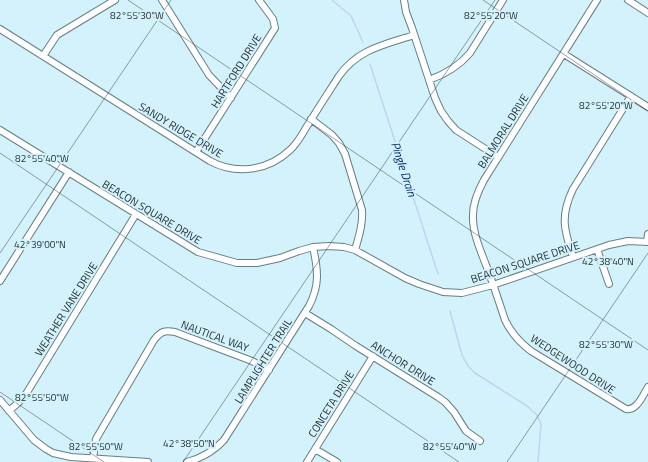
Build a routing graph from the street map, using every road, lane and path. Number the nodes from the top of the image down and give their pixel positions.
1 (115, 0) edge
2 (162, 0) edge
3 (258, 0) edge
4 (404, 0) edge
5 (503, 0) edge
6 (597, 0) edge
7 (628, 0) edge
8 (648, 13) edge
9 (0, 29) edge
10 (414, 35) junction
11 (564, 54) junction
12 (43, 56) junction
13 (429, 80) junction
14 (631, 96) junction
15 (231, 98) junction
16 (648, 107) edge
17 (311, 119) junction
18 (0, 131) edge
19 (196, 152) junction
20 (498, 157) junction
21 (70, 172) junction
22 (136, 214) junction
23 (648, 234) edge
24 (648, 242) edge
25 (313, 247) junction
26 (597, 249) junction
27 (355, 250) junction
28 (573, 257) junction
29 (0, 281) edge
30 (609, 284) dead end
31 (493, 285) junction
32 (305, 313) junction
33 (372, 356) junction
34 (269, 370) junction
35 (648, 387) edge
36 (0, 400) edge
37 (9, 411) junction
38 (480, 441) dead end
39 (315, 449) junction
40 (93, 458) junction
41 (148, 462) edge
42 (187, 462) edge
43 (307, 462) edge
44 (337, 462) edge

1 - 12 street
2 - 15 street
3 - 15 street, HARTFORD DRIVE
4 - 10 street
5 - 13 street
6 - 11 street, BALMORAL DRIVE
7 - 8 street
9 - 12 street, SANDY RIDGE DRIVE
10 - 13 street
10 - 17 street, SANDY RIDGE DRIVE
11 - 14 street
11 - 20 street, BALMORAL DRIVE
12 - 19 street, SANDY RIDGE DRIVE
13 - 20 street
14 - 16 street
14 - 28 street
15 - 19 street, HARTFORD DRIVE
17 - 19 street, SANDY RIDGE DRIVE
17 - 27 street
18 - 21 street, BEACON SQUARE DRIVE
20 - 31 street, BALMORAL DRIVE
21 - 22 street, BEACON SQUARE DRIVE
21 - 29 street
22 - 25 street, BEACON SQUARE DRIVE
22 - 37 street, WEATHER VANE DRIVE
23 - 24 street
24 - 26 street, BEACON SQUARE DRIVE
25 - 27 street, BEACON SQUARE DRIVE
25 - 32 street, LAMPLIGHTER TRAIL
26 - 28 street, BEACON SQUARE DRIVE
26 - 30 street
27 - 31 street, BEACON SQUARE DRIVE
28 - 31 street, BEACON SQUARE DRIVE
31 - 35 street, WEDGEWOOD DRIVE
32 - 33 street, ANCHOR DRIVE
32 - 34 street, LAMPLIGHTER TRAIL
33 - 38 street, ANCHOR DRIVE
33 - 39 street, CONCETA DRIVE
34 - 40 street, NAUTICAL WAY
34 - 42 street, LAMPLIGHTER TRAIL
36 - 37 street
37 - 40 street
39 - 43 street, CONCETA DRIVE
39 - 44 street
40 - 41 street

